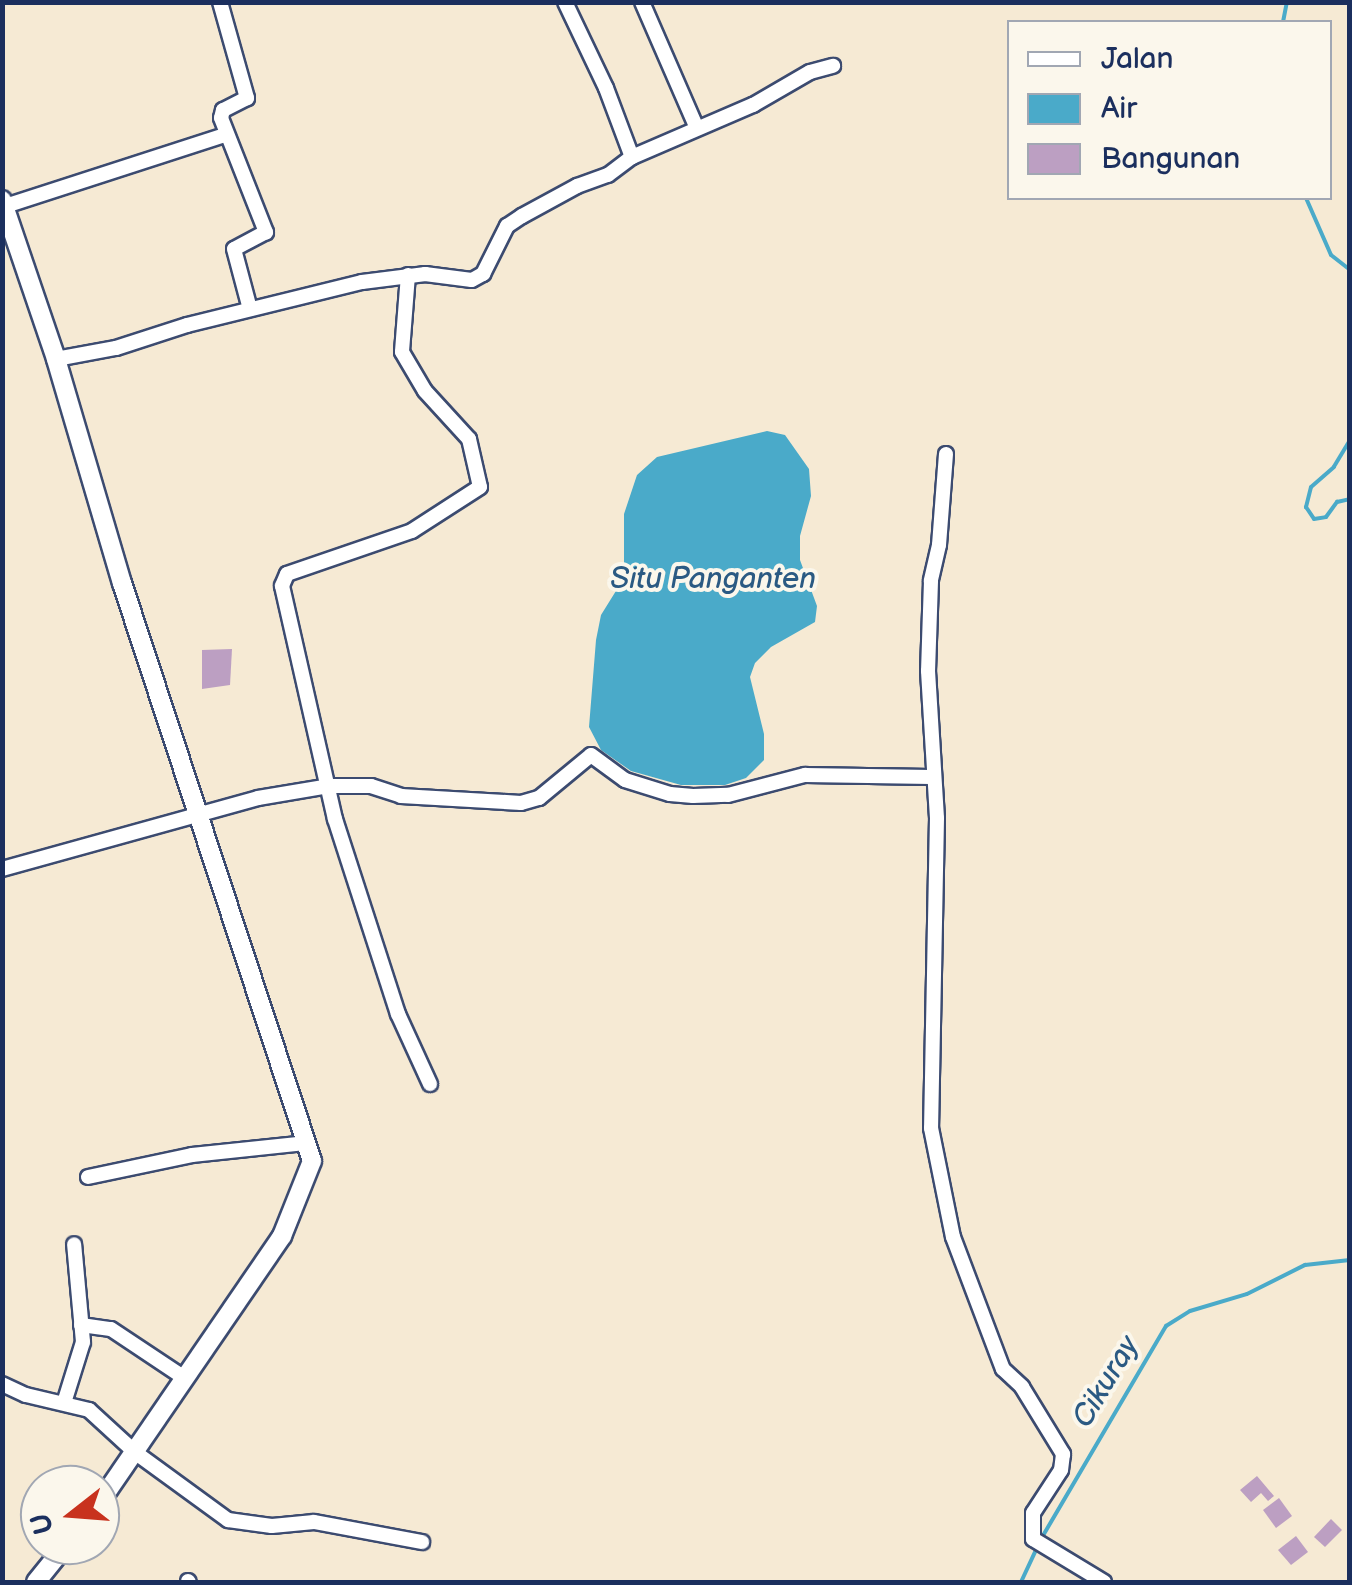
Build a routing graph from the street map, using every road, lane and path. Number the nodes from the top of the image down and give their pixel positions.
1 (220, 2) edge
2 (564, 2) edge
3 (642, 2) edge
4 (833, 66) dead end
5 (696, 126) junction
6 (225, 135) junction
7 (632, 157) junction
8 (3, 205) edge
9 (408, 275) junction
10 (250, 309) junction
11 (56, 359) junction
12 (946, 454) dead end
13 (932, 776) junction
14 (330, 786) junction
15 (199, 814) junction
16 (2, 869) edge
17 (430, 1084) dead end
18 (307, 1143) junction
19 (88, 1177) dead end
20 (74, 1244) dead end
21 (81, 1325) junction
22 (186, 1379) junction
23 (2, 1384) edge
24 (65, 1400) junction
25 (136, 1453) junction
26 (120, 1475) edge
27 (422, 1542) dead end
28 (1104, 1582) edge

1 - 6 street
2 - 7 street
3 - 5 street
4 - 5 street
5 - 7 street
6 - 8 street
6 - 10 street
7 - 9 street
8 - 11 street
9 - 10 street
9 - 14 street
10 - 11 street
11 - 15 street
12 - 13 street
13 - 14 street
13 - 28 street
14 - 15 street
14 - 17 street
15 - 16 street
15 - 18 street
18 - 19 street
18 - 22 street
20 - 21 street
21 - 22 street
21 - 24 street
22 - 25 street
23 - 24 street
24 - 25 street
25 - 26 street
25 - 27 street

